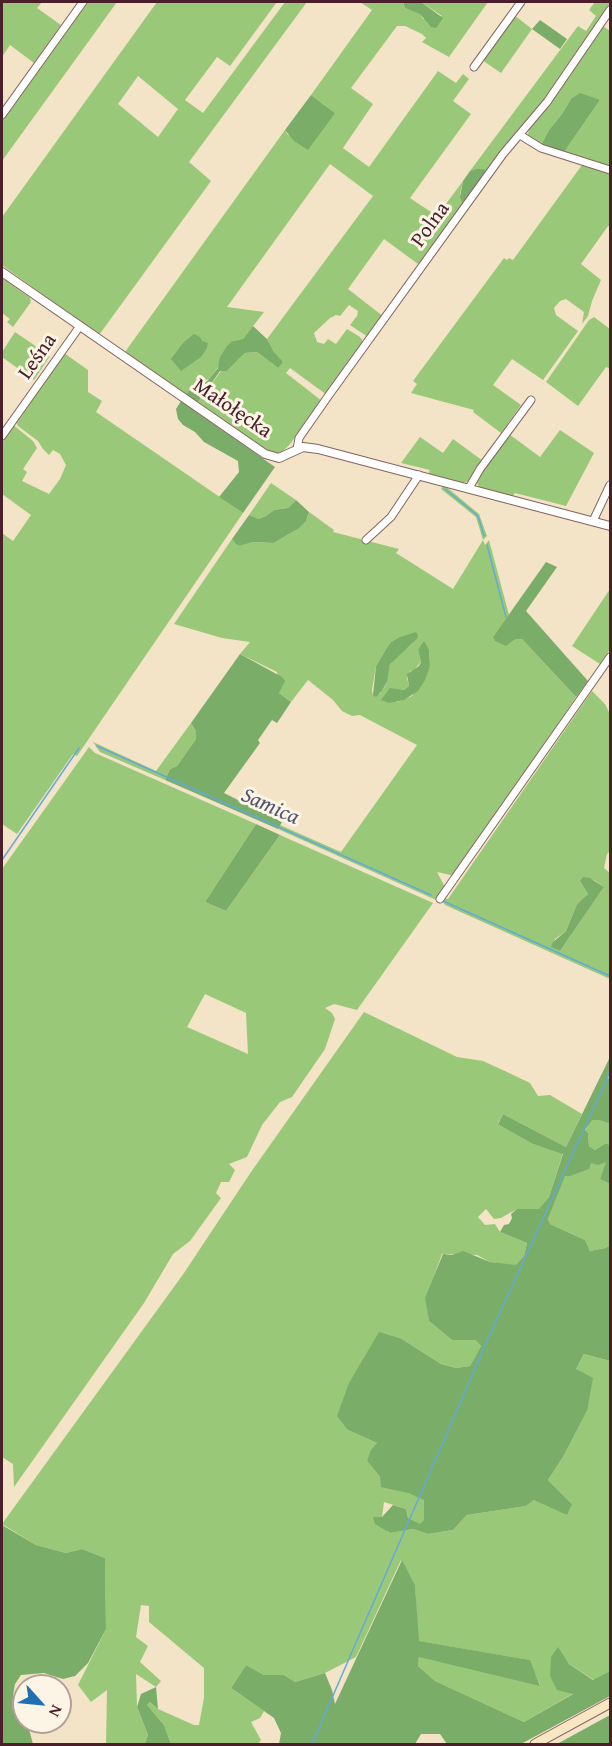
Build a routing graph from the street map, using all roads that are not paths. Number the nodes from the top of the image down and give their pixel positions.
1 (83, 2) edge
2 (521, 2) edge
3 (610, 9) edge
4 (474, 67) dead end
5 (2, 115) edge
6 (520, 135) junction
7 (610, 170) edge
8 (2, 272) edge
9 (80, 326) junction
10 (531, 400) dead end
11 (2, 436) edge
12 (297, 449) junction
13 (419, 475) junction
14 (610, 485) edge
15 (469, 488) junction
16 (593, 521) junction
17 (610, 526) edge
18 (366, 540) dead end
19 (610, 657) edge
20 (440, 899) dead end
21 (610, 1703) edge
22 (535, 1744) edge

1 - 5 street
2 - 4 street
3 - 6 street, Polna
6 - 7 street
6 - 12 street, Polna
8 - 9 street, Małołęcka
9 - 11 street, Leśna
9 - 12 street, Małołęcka
10 - 15 street
12 - 13 street, Małołęcka
13 - 15 street, Małołęcka
13 - 18 street
14 - 16 street
15 - 16 street, Małołęcka
16 - 17 street, Małołęcka
19 - 20 street
21 - 22 main road

